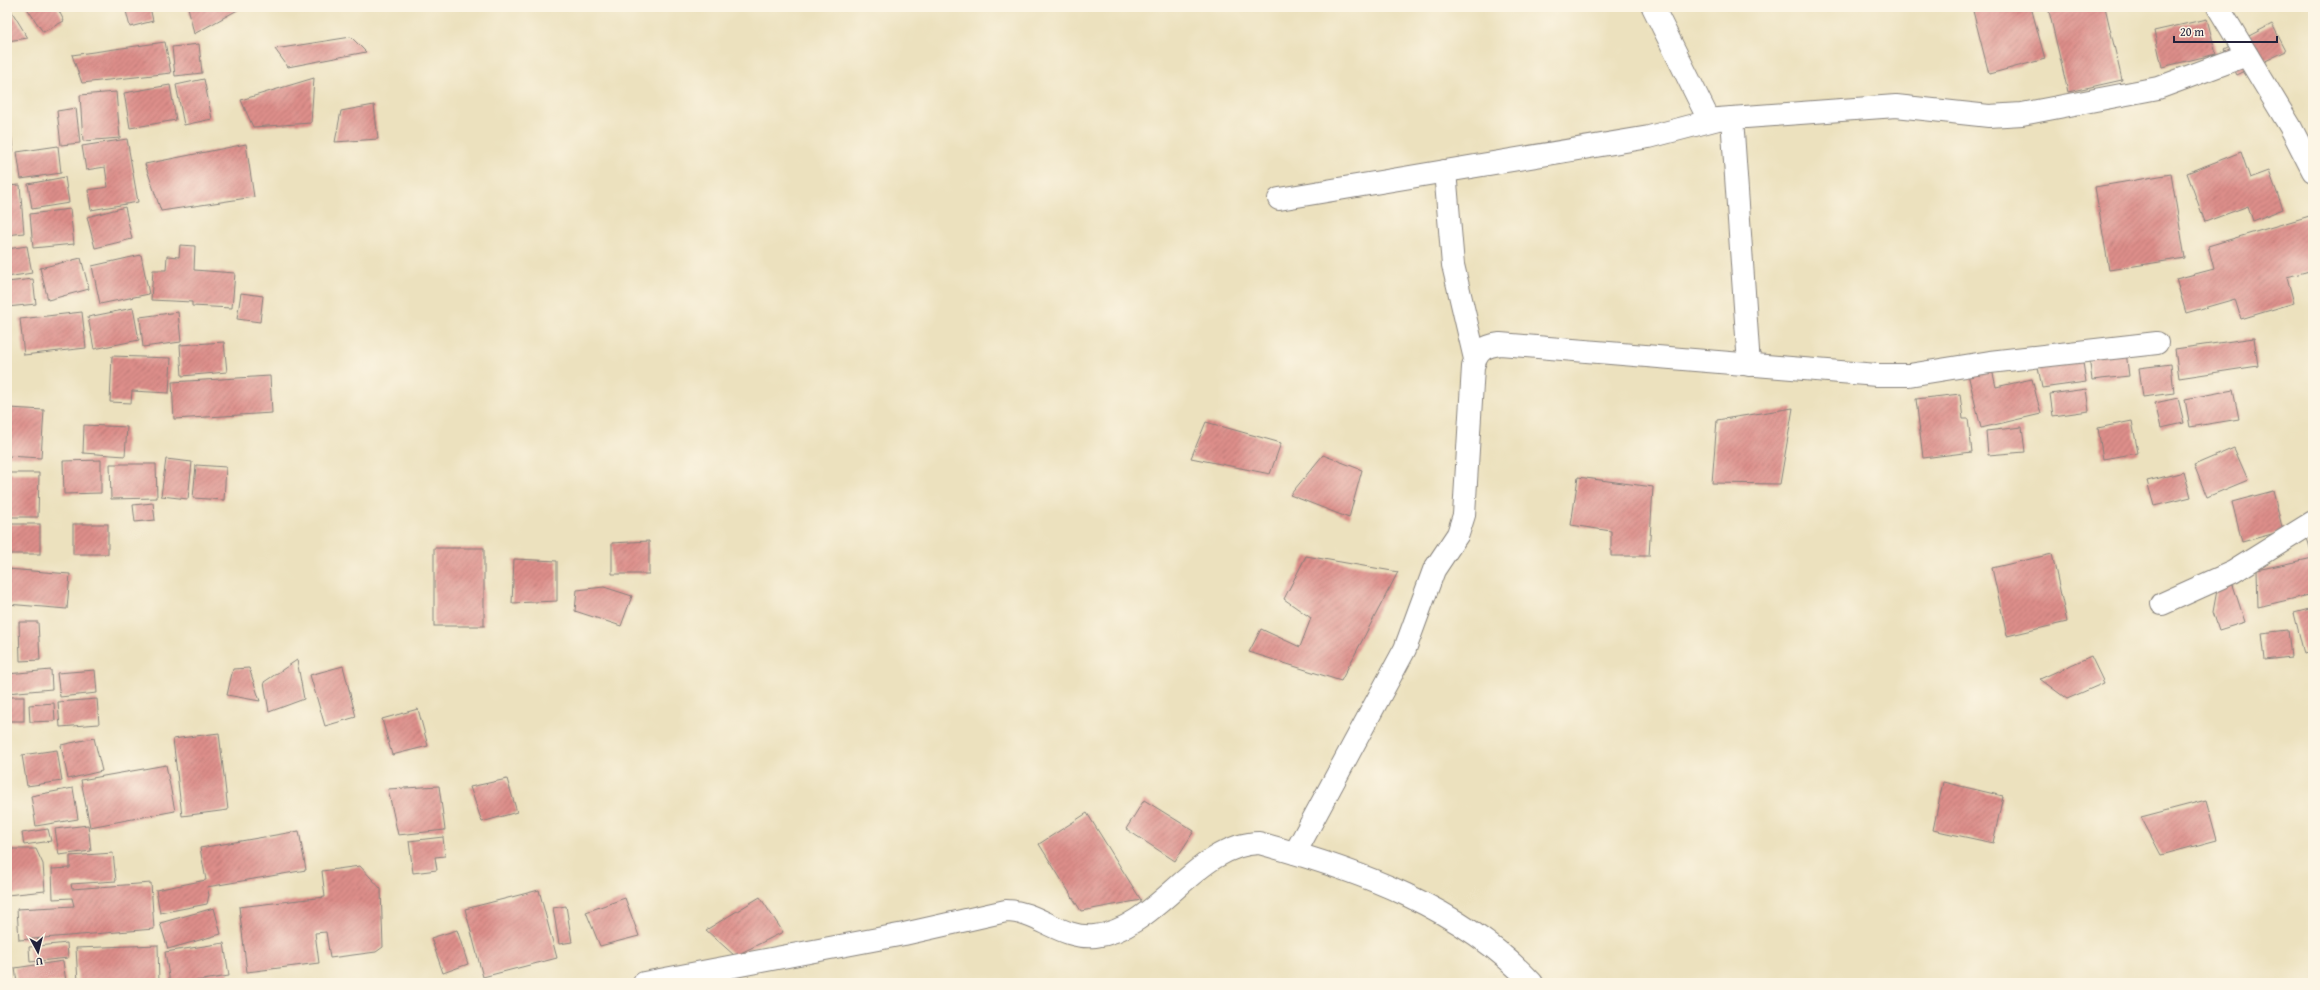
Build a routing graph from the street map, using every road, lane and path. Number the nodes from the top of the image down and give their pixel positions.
1 (1653, 7) edge
2 (2218, 7) edge
3 (2247, 55) junction
4 (1732, 118) junction
5 (1709, 120) junction
6 (2313, 170) edge
7 (1445, 171) junction
8 (1279, 199) dead end
9 (2156, 343) dead end
10 (1475, 359) junction
11 (1749, 364) junction
12 (2313, 522) edge
13 (2162, 604) dead end
14 (1295, 853) junction
15 (644, 983) edge
16 (1532, 983) edge

1 - 5 street
2 - 3 street
3 - 4 street
3 - 6 street
4 - 5 street
4 - 11 street
5 - 7 street
7 - 8 street
7 - 10 street
9 - 11 street
10 - 11 street
10 - 14 street
12 - 13 street
14 - 15 street
14 - 16 street

